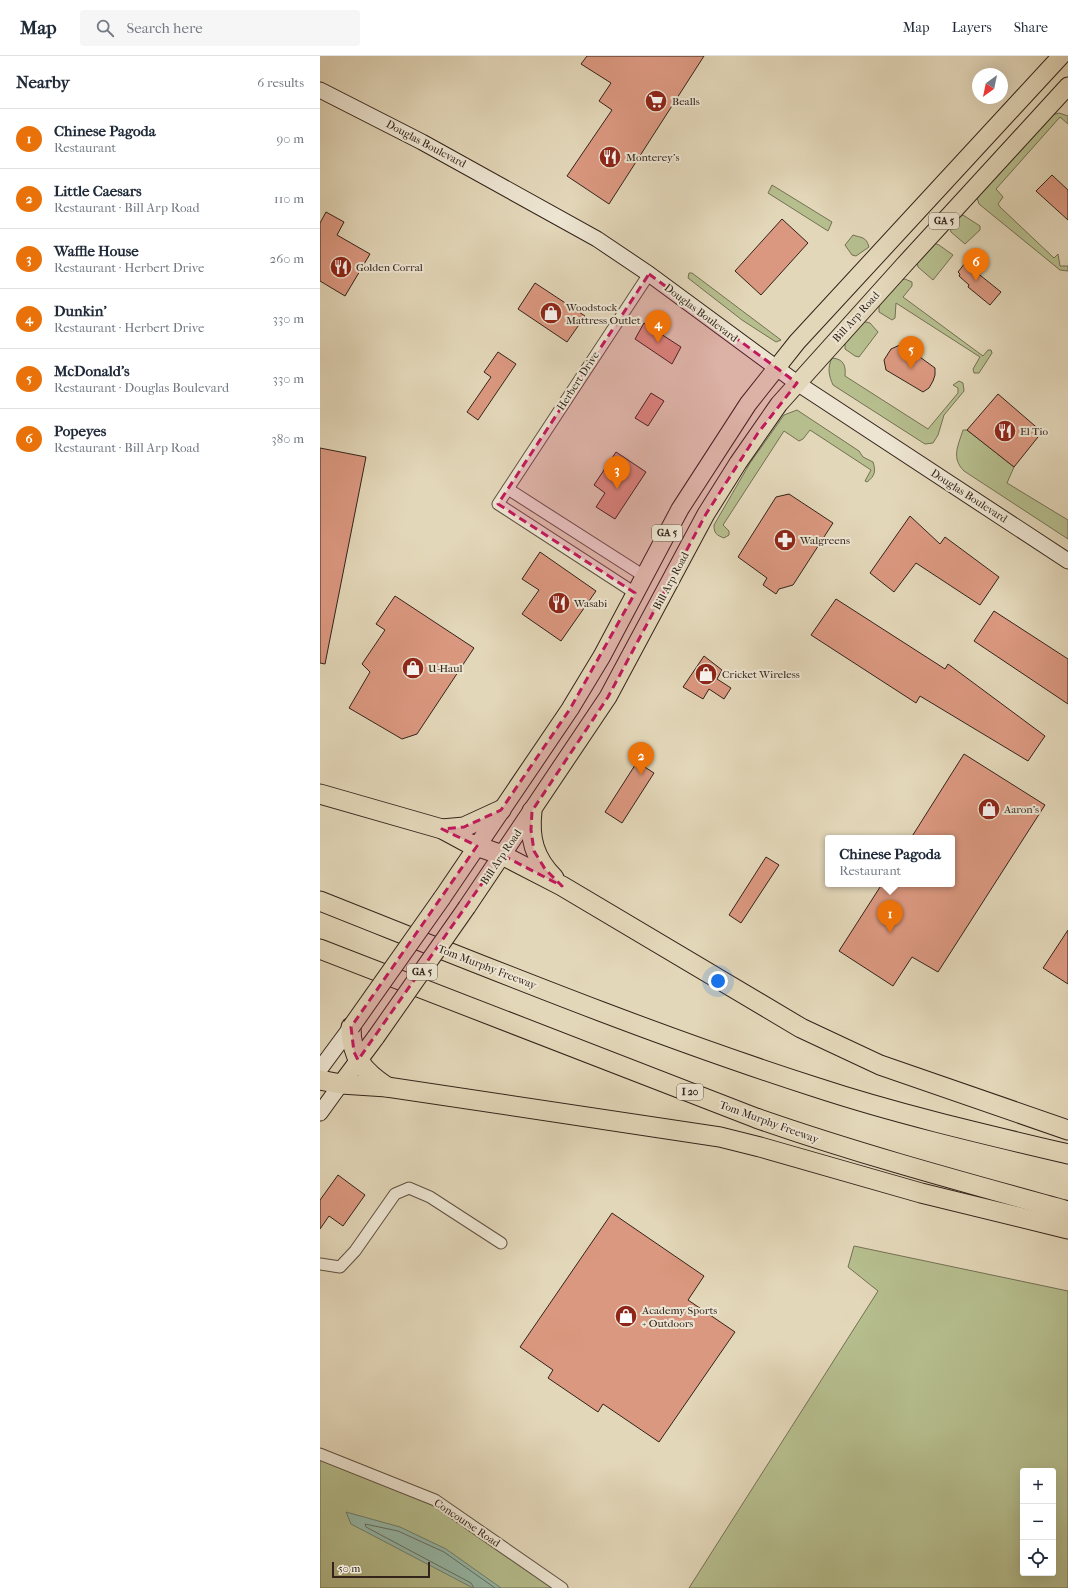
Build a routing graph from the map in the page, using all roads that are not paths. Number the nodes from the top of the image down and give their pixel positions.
1 (1062, 56) edge
2 (1068, 86) edge
3 (320, 90) edge
4 (648, 274) junction
5 (776, 368) junction
6 (797, 383) junction
7 (508, 489) junction
8 (1068, 561) edge
9 (644, 576) junction
10 (635, 593) junction
11 (320, 794) edge
12 (502, 810) junction
13 (532, 811) junction
14 (442, 829) junction
15 (477, 846) junction
16 (502, 855) junction
17 (562, 886) junction
18 (320, 901) edge
19 (320, 949) edge
20 (351, 1027) junction
21 (358, 1060) junction
22 (320, 1069) edge
23 (320, 1080) edge
24 (341, 1084) junction
25 (387, 1087) junction
26 (320, 1113) edge
27 (1068, 1130) edge
28 (1068, 1154) edge
29 (1068, 1211) edge
30 (1068, 1229) edge
31 (501, 1243) dead end
32 (320, 1264) edge
33 (320, 1454) edge
34 (562, 1588) edge

1 - 5 main road, GA 5
2 - 6 main road, Bill Arp Road / GA 5
3 - 4 main road, Douglas Boulevard
4 - 5 main road, Douglas Boulevard
4 - 7 street, Herbert Drive
5 - 6 main road, Douglas Boulevard
5 - 9 main road, GA 5
6 - 8 main road, Douglas Boulevard
6 - 13 main road, Bill Arp Road / GA 5
7 - 9 street
7 - 10 street, Herbert Drive
9 - 10 main road, GA 5
10 - 12 main road, GA 5
11 - 14 highway
12 - 14 highway
12 - 15 main road, GA 5
13 - 16 main road, Bill Arp Road / GA 5
13 - 17 highway
14 - 15 highway
15 - 16 highway
15 - 20 main road, GA 5, bridge
16 - 17 highway
16 - 21 main road, Bill Arp Road / GA 5, bridge
17 - 27 highway
18 - 28 highway, Tom Murphy Freeway
19 - 29 highway, Tom Murphy Freeway / I 20
20 - 21 highway
20 - 22 main road, GA 5
21 - 24 main road, Bill Arp Road / GA 5
21 - 25 highway
23 - 24 highway
24 - 25 highway
24 - 26 main road, Bill Arp Road / GA 5
25 - 30 highway
31 - 32 street
33 - 34 street, Concourse Road

